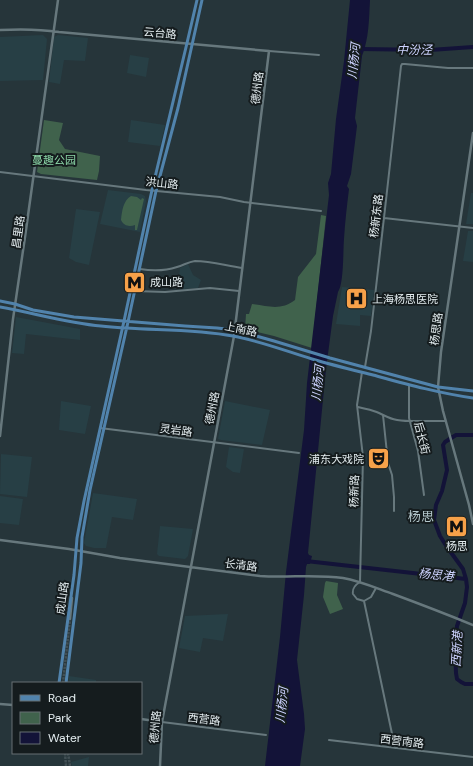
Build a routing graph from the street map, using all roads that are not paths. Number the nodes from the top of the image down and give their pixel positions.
1 (58, 0) edge
2 (197, 0) edge
3 (202, 0) edge
4 (0, 30) edge
5 (53, 31) junction
6 (187, 43) junction
7 (192, 44) junction
8 (269, 51) junction
9 (319, 55) dead end
10 (473, 68) edge
11 (473, 133) edge
12 (0, 172) edge
13 (33, 176) junction
14 (152, 190) junction
15 (156, 191) junction
16 (251, 202) junction
17 (321, 211) dead end
18 (384, 218) junction
19 (459, 227) junction
20 (473, 228) edge
21 (242, 268) junction
22 (140, 269) junction
23 (135, 291) junction
24 (240, 291) junction
25 (0, 301) edge
26 (15, 304) junction
27 (0, 307) edge
28 (15, 310) junction
29 (124, 322) junction
30 (128, 322) junction
31 (122, 328) junction
32 (127, 328) junction
33 (235, 330) junction
34 (234, 336) junction
35 (365, 367) junction
36 (362, 372) junction
37 (409, 385) junction
38 (438, 386) junction
39 (473, 392) edge
40 (439, 393) junction
41 (0, 398) edge
42 (473, 398) edge
43 (4, 399) junction
44 (357, 407) junction
45 (383, 416) junction
46 (410, 421) junction
47 (445, 421) junction
48 (102, 428) junction
49 (0, 436) edge
50 (214, 443) junction
51 (299, 453) dead end
52 (424, 495) dead end
53 (394, 511) dead end
54 (472, 512) edge
55 (473, 524) edge
56 (0, 540) edge
57 (76, 550) junction
58 (81, 551) junction
59 (190, 567) junction
60 (360, 582) junction
61 (376, 588) junction
62 (72, 590) junction
63 (77, 598) junction
64 (364, 601) junction
65 (473, 625) edge
66 (59, 682) edge
67 (66, 682) edge
68 (0, 704) edge
69 (12, 705) edge
70 (142, 719) edge
71 (162, 722) junction
72 (266, 735) dead end
73 (330, 740) dead end
74 (395, 748) junction
75 (473, 757) edge
76 (160, 766) edge

1 - 5 street, 昌里路
2 - 6 main road, 成山路
3 - 7 main road, 成山路
4 - 5 street, 云台路
5 - 6 street, 云台路
5 - 13 street, 昌里路
6 - 7 street, 云台路
6 - 14 main road, 成山路
7 - 8 street, 云台路
7 - 15 main road, 成山路
8 - 9 street, 云台路
8 - 16 street, 德州路
10 - 18 street, 杨新东路
11 - 19 street, 杨思路
12 - 13 street, 洪山路
13 - 14 street, 洪山路
13 - 26 street, 昌里路
14 - 15 street, 洪山路
14 - 29 main road, 成山路
15 - 16 street, 洪山路
15 - 22 main road, 成山路
16 - 17 street, 洪山路
16 - 21 street, 德州路
18 - 19 street
18 - 35 street, 杨新东路
19 - 20 street
19 - 38 street, 杨思路
21 - 22 street
21 - 24 street, 德州路
22 - 23 main road, 成山路
23 - 24 street
23 - 30 main road, 成山路
24 - 33 street, 德州路
25 - 26 main road, 上南路
26 - 28 street, 昌里路
26 - 29 main road, 上南路
27 - 28 main road, 上南路
28 - 31 main road, 上南路
28 - 43 street, 昌里路
29 - 30 main road, 上南路
29 - 31 main road, 成山路
30 - 32 main road, 成山路
30 - 33 main road, 上南路
31 - 32 main road, 上南路
31 - 48 main road, 成山路
32 - 34 main road, 上南路
32 - 48 main road, 成山路
33 - 34 street, 德州路
33 - 35 main road, 上南路
34 - 36 main road, 上南路
34 - 50 street, 德州路
35 - 38 main road, 上南路
36 - 37 main road, 上南路
36 - 44 street, 杨新路
37 - 40 main road, 上南路
37 - 46 street, 后长街
38 - 39 main road, 上南路
38 - 40 street, 杨思路
40 - 42 main road, 上南路
40 - 47 street, 杨思路
41 - 43 street
43 - 49 street, 昌里路
44 - 45 street
44 - 60 street, 杨新路
45 - 46 street
45 - 53 street
46 - 47 street
46 - 52 street, 后长街
47 - 54 street, 杨思路
48 - 50 street, 灵岩路
48 - 57 main road, 成山路
48 - 58 main road, 成山路
50 - 51 street, 灵岩路
50 - 59 street, 德州路
54 - 55 street, 杨思路
56 - 57 street, 长清路
57 - 58 street, 长清路
57 - 62 main road, 成山路
58 - 59 street, 长清路
58 - 63 main road, 成山路
59 - 60 street, 长清路
59 - 71 street, 德州路
60 - 61 street, 长清路
60 - 64 street, 杨新路
61 - 64 street
61 - 65 street, 长清路
62 - 63 street
62 - 66 main road, 成山路
63 - 67 main road, 成山路
64 - 74 street, 杨新路
68 - 69 street
70 - 71 street, 西营路
71 - 72 street, 西营路
71 - 76 street, 德州路
73 - 74 street, 西营南路
74 - 75 street, 西营南路

